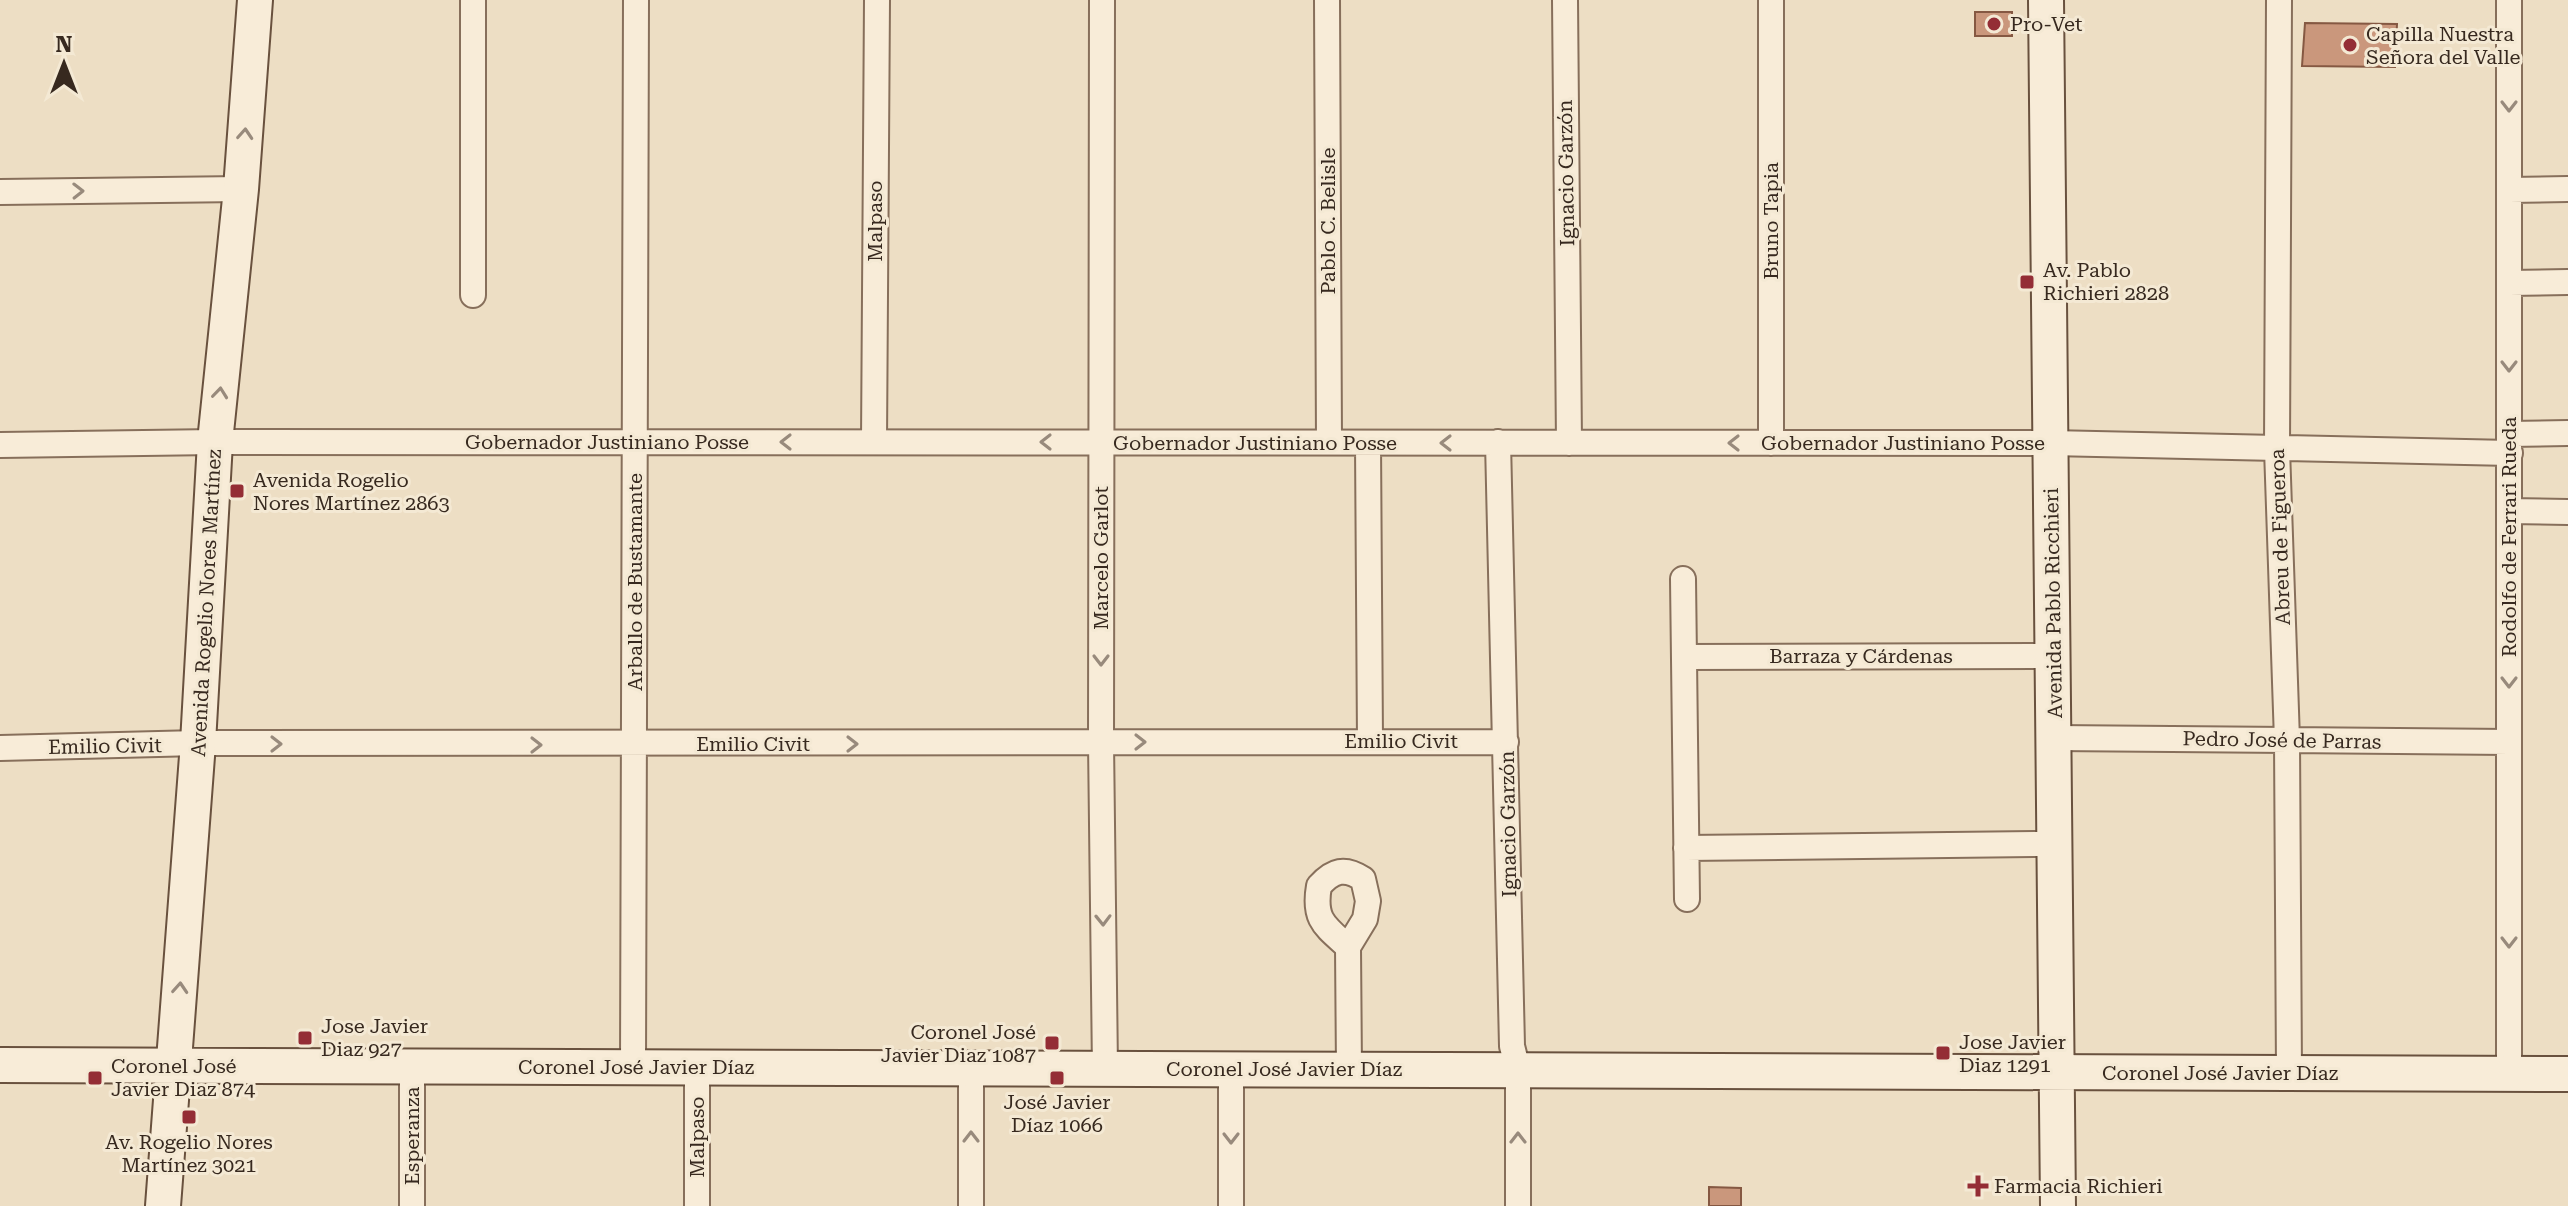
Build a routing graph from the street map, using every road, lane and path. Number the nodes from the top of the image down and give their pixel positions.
1 (255, 0) edge
2 (473, 0) edge
3 (636, 0) edge
4 (877, 0) edge
5 (1102, 0) edge
6 (1327, 0) edge
7 (1565, 0) edge
8 (1771, 0) edge
9 (2032, 0) edge
10 (2046, 0) edge
11 (2279, 0) edge
12 (2509, 0) edge
13 (241, 189) junction
14 (2568, 189) edge
15 (2509, 190) junction
16 (0, 192) edge
17 (2568, 282) edge
18 (2509, 283) junction
19 (473, 295) dead end
20 (2568, 433) edge
21 (215, 442) junction
22 (636, 442) junction
23 (874, 442) junction
24 (1102, 442) junction
25 (1329, 442) junction
26 (1498, 442) junction
27 (1368, 443) junction
28 (1569, 443) junction
29 (1771, 443) junction
30 (2043, 443) junction
31 (2510, 443) junction
32 (0, 445) edge
33 (2277, 449) junction
34 (2509, 511) junction
35 (2568, 512) edge
36 (1683, 579) dead end
37 (2037, 656) junction
38 (1684, 657) junction
39 (2055, 738) junction
40 (2287, 740) junction
41 (1370, 741) junction
42 (1101, 742) junction
43 (1506, 742) junction
44 (2509, 742) junction
45 (198, 743) junction
46 (634, 745) junction
47 (0, 748) edge
48 (2039, 844) junction
49 (1686, 848) junction
50 (1687, 899) dead end
51 (1348, 947) dead end
52 (0, 1065) edge
53 (174, 1065) junction
54 (412, 1066) junction
55 (633, 1067) junction
56 (697, 1067) junction
57 (971, 1068) junction
58 (1105, 1069) junction
59 (1231, 1069) junction
60 (1349, 1070) junction
61 (1518, 1070) junction
62 (2049, 1072) junction
63 (2289, 1073) junction
64 (2509, 1074) junction
65 (2568, 1074) edge
66 (163, 1206) edge
67 (412, 1206) edge
68 (697, 1206) edge
69 (971, 1206) edge
70 (1231, 1206) edge
71 (1518, 1206) edge
72 (2042, 1206) edge
73 (2058, 1206) edge

13 -> 1 main road, Avenida Rogelio Nores Martínez
2 - 19 street
3 - 22 street, Arballo de Bustamante
4 - 23 street, Malpaso
5 - 24 street, Marcelo Garlot
6 - 25 street, Pablo C. Belisle
7 - 28 street, Ignacio Garzón
8 - 29 street, Bruno Tapia
9 - 30 main road, Avenida Pablo Ricchieri
10 - 30 main road, Avenida Pablo Ricchieri
11 - 33 street, Abreu de Figueroa
12 -> 15 street, Rodolfo de Ferrari Rueda
16 -> 13 street
21 -> 13 main road, Avenida Rogelio Nores Martínez
14 - 15 street
15 - 18 street, Rodolfo de Ferrari Rueda
17 - 18 street
18 -> 31 street, Rodolfo de Ferrari Rueda
20 - 31 street, Gobernador Justiniano Posse
21 - 22 street, Gobernador Justiniano Posse
21 - 32 street, Gobernador Justiniano Posse
21 - 45 main road, Avenida Rogelio Nores Martínez
23 -> 22 street, Gobernador Justiniano Posse
22 - 46 street, Arballo de Bustamante
24 -> 23 street, Gobernador Justiniano Posse
24 - 25 street, Gobernador Justiniano Posse
24 -> 42 street, Marcelo Garlot
25 - 27 street, Gobernador Justiniano Posse
26 -> 27 street, Gobernador Justiniano Posse
26 - 28 street, Gobernador Justiniano Posse
26 - 43 street, Ignacio Garzón
27 - 41 street
29 -> 28 street, Gobernador Justiniano Posse
29 - 30 street, Gobernador Justiniano Posse
30 - 33 street, Gobernador Justiniano Posse
30 - 37 main road, Avenida Pablo Ricchieri
30 - 39 main road, Avenida Pablo Ricchieri
31 - 33 street, Gobernador Justiniano Posse
31 - 34 street, Rodolfo de Ferrari Rueda
33 - 40 street, Abreu de Figueroa
34 - 35 street
34 -> 44 street, Rodolfo de Ferrari Rueda
36 - 38 street
37 - 38 street, Barraza y Cárdenas
37 - 48 main road, Avenida Pablo Ricchieri
38 - 49 street
39 - 40 street, Pedro José de Parras
39 - 62 main road, Avenida Pablo Ricchieri
40 - 44 street, Pedro José de Parras
40 - 63 street, Abreu de Figueroa
42 -> 41 street, Emilio Civit
41 - 43 street, Emilio Civit
46 -> 42 street, Emilio Civit
42 -> 58 street, Marcelo Garlot
43 - 61 street, Ignacio Garzón
44 -> 64 street, Rodolfo de Ferrari Rueda
45 -> 46 street, Emilio Civit
45 - 47 street, Emilio Civit
53 -> 45 main road, Avenida Rogelio Nores Martínez
46 - 55 street, Arballo de Bustamante
48 - 49 street
48 - 62 main road, Avenida Pablo Ricchieri
49 - 50 street
51 - 60 street
52 - 53 main road, Coronel José Javier Díaz
53 - 54 main road, Coronel José Javier Díaz
53 - 66 main road, Avenida Rogelio Nores Martínez
54 - 55 main road, Coronel José Javier Díaz
54 - 67 street, Esperanza
55 - 56 main road, Coronel José Javier Díaz
56 - 57 main road, Coronel José Javier Díaz
56 - 68 street, Malpaso
57 - 58 main road, Coronel José Javier Díaz
69 -> 57 street
58 - 59 main road, Coronel José Javier Díaz
59 - 60 main road, Coronel José Javier Díaz
59 -> 70 street
60 - 61 main road, Coronel José Javier Díaz
61 - 62 main road, Coronel José Javier Díaz
71 -> 61 street, Ignacio Garzón
62 - 63 main road, Coronel José Javier Díaz
62 - 72 main road, Avenida Pablo Ricchieri
62 - 73 main road, Avenida Pablo Ricchieri
63 - 64 main road, Coronel José Javier Díaz
64 - 65 main road, Coronel José Javier Díaz

